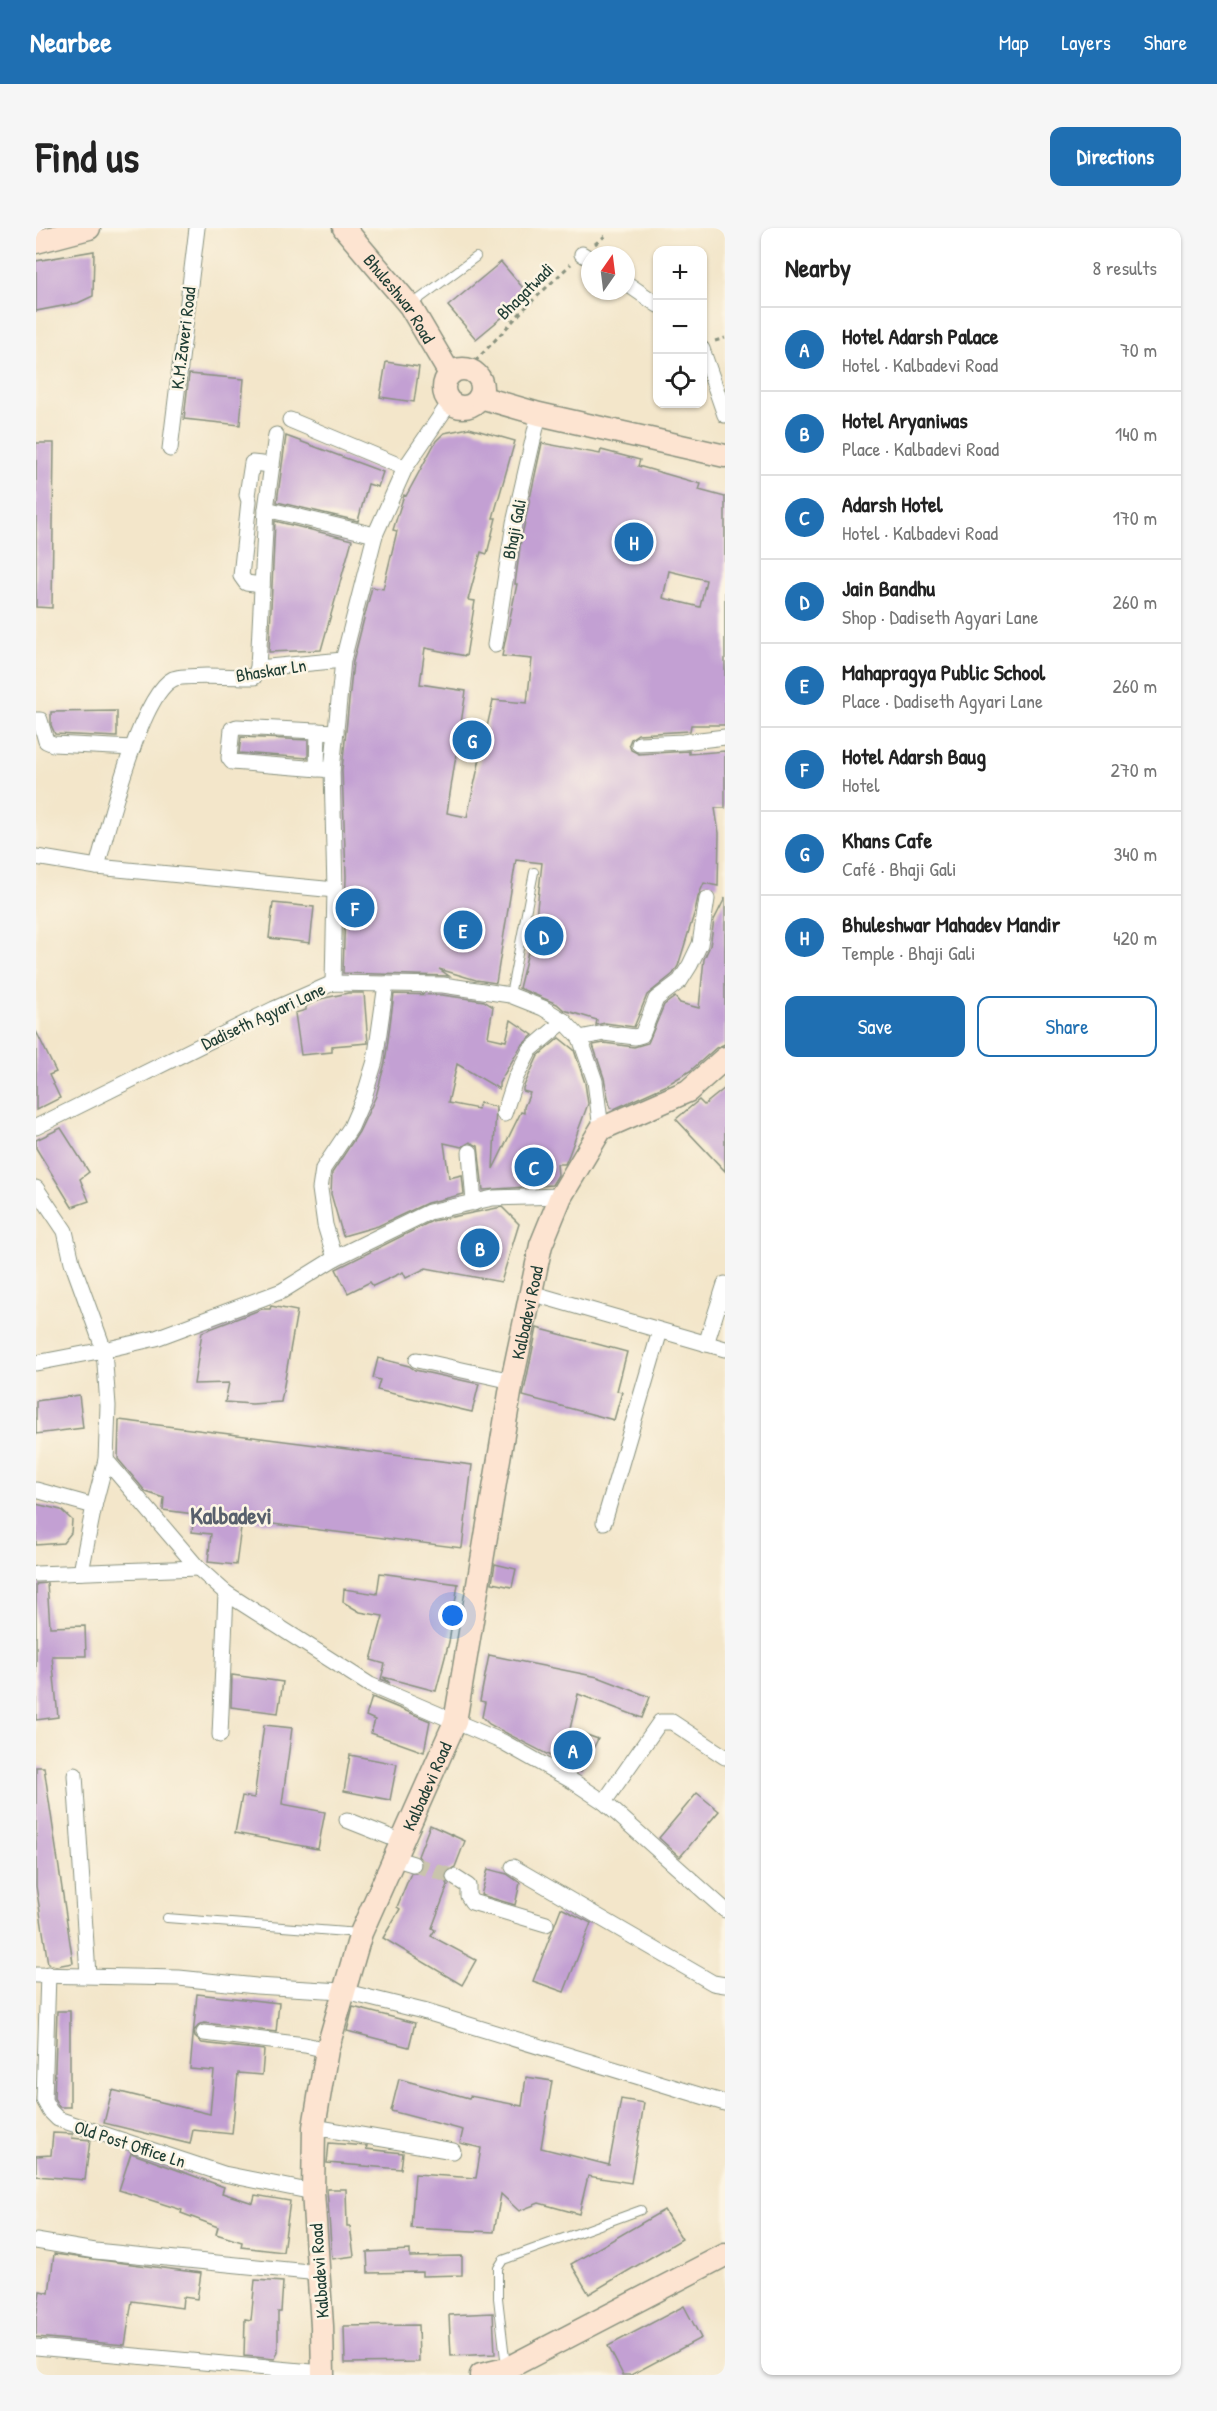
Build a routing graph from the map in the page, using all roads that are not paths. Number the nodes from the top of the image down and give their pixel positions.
1 (89, 228) edge
2 (197, 228) edge
3 (344, 228) edge
4 (36, 242) edge
5 (477, 257) dead end
6 (635, 289) edge
7 (653, 302) edge
8 (410, 306) junction
9 (704, 354) edge
10 (459, 372) junction
11 (480, 397) junction
12 (450, 402) junction
13 (539, 414) junction
14 (725, 415) edge
15 (290, 420) dead end
16 (276, 435) dead end
17 (170, 449) dead end
18 (725, 456) edge
19 (272, 465) junction
20 (405, 468) junction
21 (266, 509) junction
22 (375, 535) junction
23 (262, 585) junction
24 (495, 645) dead end
25 (343, 660) junction
26 (258, 668) junction
27 (36, 720) edge
28 (318, 731) junction
29 (336, 732) junction
30 (725, 737) edge
31 (639, 744) dead end
32 (133, 748) junction
33 (325, 770) junction
34 (36, 857) edge
35 (98, 867) junction
36 (534, 872) dead end
37 (335, 890) junction
38 (707, 900) dead end
39 (333, 983) junction
40 (386, 984) junction
41 (510, 995) junction
42 (564, 1021) junction
43 (580, 1038) junction
44 (725, 1058) edge
45 (504, 1114) dead end
46 (36, 1127) edge
47 (601, 1129) junction
48 (470, 1152) dead end
49 (36, 1188) edge
50 (561, 1196) junction
51 (474, 1203) junction
52 (335, 1258) junction
53 (725, 1284) edge
54 (531, 1293) junction
55 (660, 1331) junction
56 (706, 1344) junction
57 (725, 1349) edge
58 (104, 1350) junction
59 (417, 1360) dead end
60 (36, 1363) edge
61 (512, 1381) junction
62 (106, 1460) junction
63 (36, 1490) edge
64 (94, 1506) junction
65 (604, 1522) dead end
66 (198, 1568) junction
67 (81, 1572) junction
68 (36, 1574) edge
69 (226, 1593) junction
70 (455, 1722) junction
71 (220, 1735) dead end
72 (725, 1757) edge
73 (75, 1775) dead end
74 (604, 1802) junction
75 (347, 1820) dead end
76 (402, 1854) junction
77 (513, 1867) dead end
78 (454, 1876) tunnel mouth
79 (725, 1910) edge
80 (167, 1918) dead end
81 (546, 1924) dead end
82 (361, 1934) junction
83 (42, 1975) edge
84 (88, 1975) junction
85 (725, 1985) edge
86 (342, 1991) junction
87 (204, 2033) dead end
88 (327, 2049) junction
89 (725, 2103) edge
90 (314, 2127) junction
91 (453, 2151) dead end
92 (313, 2192) junction
93 (641, 2210) dead end
94 (36, 2241) edge
95 (725, 2255) edge
96 (319, 2273) junction
97 (36, 2347) edge
98 (495, 2373) edge
99 (326, 2374) edge

1 - 4 main road
2 - 17 street, K.M.Zaveri Road
3 - 8 main road, Bhuleshwar Road
5 - 8 lane
6 - 7 street
8 - 10 main road, Bhuleshwar Road
9 - 14 street
10 - 11 main road
10 - 12 main road
11 - 12 main road
11 - 13 main road
12 - 20 street
13 - 18 main road
13 - 24 street, Bhaji Gali
15 - 20 street
16 - 19 street
19 - 21 street
19 - 23 street
20 - 22 street
21 - 22 street
21 - 23 street
22 - 25 street
23 - 26 street
25 - 26 street, Bhaskar Ln
25 - 29 street
26 - 32 street, Bhaskar Ln
27 - 32 street
28 - 29 street
28 - 33 street
28 - 33 street
29 - 33 street
30 - 31 street
32 - 35 street
33 - 37 street
34 - 35 street
35 - 37 street
36 - 41 lane
37 - 39 street
38 - 43 street
39 - 40 street, Dadiseth Agyari Lane
39 - 46 street, Dadiseth Agyari Lane
40 - 41 street, Dadiseth Agyari Lane
40 - 52 street
41 - 42 street, Dadiseth Agyari Lane
42 - 43 street, Dadiseth Agyari Lane
42 - 45 street
43 - 47 street, Dadiseth Agyari Lane
44 - 47 main road
47 - 50 main road, Kalbadevi Road
48 - 51 street
49 - 58 street
50 - 51 street
50 - 54 main road, Kalbadevi Road
51 - 52 street
52 - 58 street
53 - 56 street
54 - 55 street
54 - 61 main road, Kalbadevi Road
55 - 56 street
55 - 65 street
56 - 57 street
58 - 60 street
58 - 62 street
59 - 61 street
61 - 70 main road, Kalbadevi Road
62 - 64 street
62 - 66 street
63 - 64 street
64 - 67 street
66 - 67 street
66 - 69 street
67 - 68 street
69 - 70 street
69 - 71 street
70 - 74 street
70 - 76 main road, Kalbadevi Road
72 - 74 street
73 - 84 street
74 - 79 street
75 - 76 street
76 - 82 main road, Kalbadevi Road
77 - 85 street
78 - 81 street
80 - 82 lane
82 - 86 main road, Kalbadevi Road
83 - 84 street
83 - 92 street, Old Post Office Ln
84 - 86 street
86 - 88 main road, Kalbadevi Road
86 - 89 street
87 - 88 street
88 - 90 main road, Kalbadevi Road
90 - 91 street
90 - 92 main road, Kalbadevi Road
92 - 96 main road, Kalbadevi Road
93 - 98 lane
94 - 96 street
95 - 98 main road
96 - 99 main road, Kalbadevi Road
97 - 99 street

